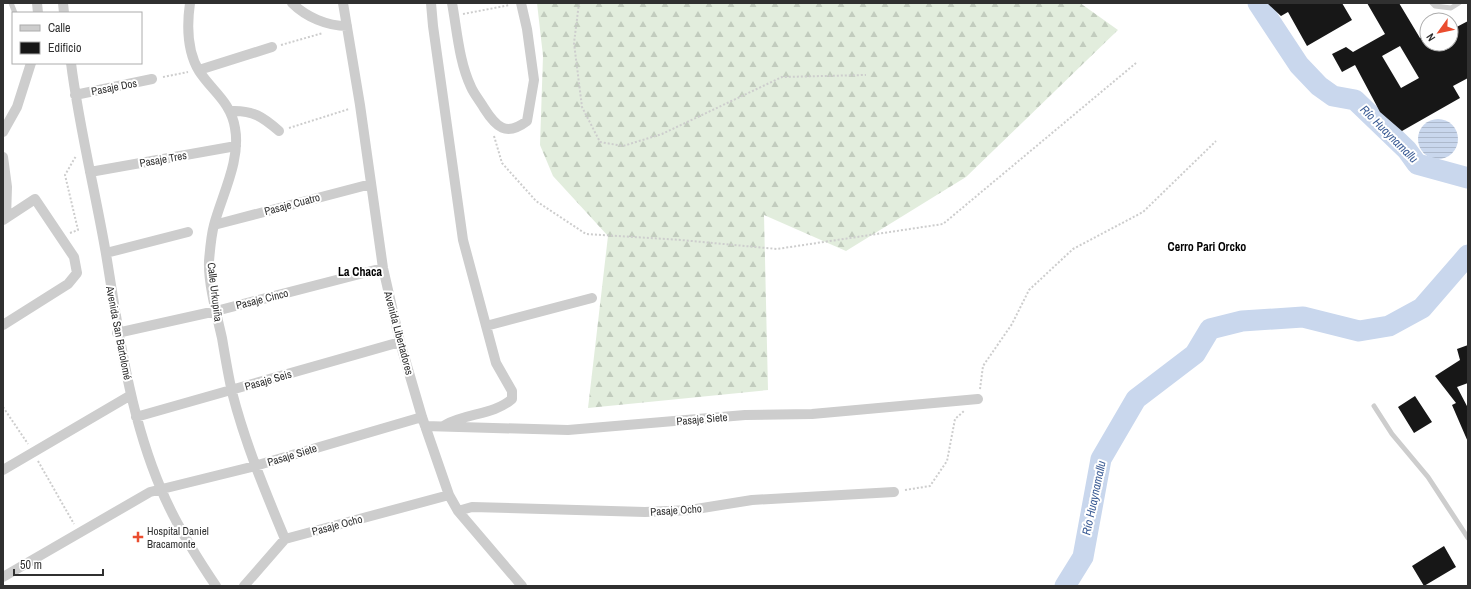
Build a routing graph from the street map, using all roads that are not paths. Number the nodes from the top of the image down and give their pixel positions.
1 (190, 3) edge
2 (292, 3) edge
3 (343, 3) edge
4 (431, 3) edge
5 (452, 3) edge
6 (521, 3) edge
7 (1432, 3) edge
8 (1459, 3) edge
9 (342, 26) junction
10 (272, 47) road end
11 (31, 64) edge
12 (70, 64) edge
13 (198, 70) junction
14 (152, 79) road end
15 (75, 95) junction
16 (231, 111) junction
17 (279, 131) road end
18 (3, 132) edge
19 (236, 146) junction
20 (3, 157) edge
21 (90, 172) junction
22 (371, 184) junction
23 (5, 219) edge
24 (214, 225) junction
25 (188, 232) dead end
26 (106, 253) junction
27 (383, 268) junction
28 (592, 298) dead end
29 (216, 311) junction
30 (3, 325) edge
31 (486, 326) junction
32 (117, 333) junction
33 (400, 342) junction
34 (232, 391) junction
35 (132, 395) junction
36 (978, 399) road end
37 (1374, 406) dead end
38 (136, 417) junction
39 (423, 421) junction
40 (443, 426) junction
41 (255, 466) junction
42 (3, 470) edge
43 (161, 489) junction
44 (894, 492) road end
45 (449, 495) junction
46 (458, 511) junction
47 (1468, 538) edge
48 (285, 539) junction
49 (3, 578) edge
50 (216, 586) edge
51 (244, 586) edge
52 (522, 586) edge

1 - 13 street, Calle Urkupiña
2 - 9 street
3 - 9 street, Avenida Libertadores
4 - 31 street
5 - 6 street
7 - 8 lane
9 - 22 street, Avenida Libertadores
10 - 13 street
11 - 18 street
12 - 15 street, Avenida San Bartolomé
13 - 16 street, Calle Urkupiña
14 - 15 street, Pasaje Dos
15 - 21 street, Avenida San Bartolomé
16 - 17 street
16 - 19 street, Calle Urkupiña
19 - 21 street, Pasaje Tres
19 - 24 street, Calle Urkupiña
20 - 23 street
21 - 26 street, Avenida San Bartolomé
22 - 24 street, Pasaje Cuatro
22 - 27 street, Avenida Libertadores
23 - 30 street
24 - 29 street, Calle Urkupiña
25 - 26 street
26 - 32 street, Avenida San Bartolomé
27 - 29 street, Pasaje Cinco
27 - 33 street, Avenida Libertadores
28 - 31 street
29 - 32 street, Pasaje Cinco
29 - 34 street, Calle Urkupiña
31 - 40 street
32 - 35 street, Avenida San Bartolomé
33 - 34 street, Pasaje Seis
33 - 39 street, Avenida Libertadores
34 - 38 street, Pasaje Seis
34 - 41 street, Calle Urkupiña
35 - 38 street, Avenida San Bartolomé
35 - 42 street
36 - 40 street, Pasaje Siete
37 - 47 lane
38 - 43 street, Avenida San Bartolomé
39 - 40 street, Pasaje Siete
39 - 41 street, Pasaje Siete
39 - 45 street, Avenida Libertadores
41 - 43 street, Pasaje Siete
41 - 48 street, Calle Urkupiña
43 - 49 street, Pasaje Siete
43 - 50 street, Avenida San Bartolomé
44 - 46 street, Pasaje Ocho
45 - 46 street, Avenida Libertadores
45 - 48 street, Pasaje Ocho
46 - 52 street, Avenida Libertadores
48 - 51 street

